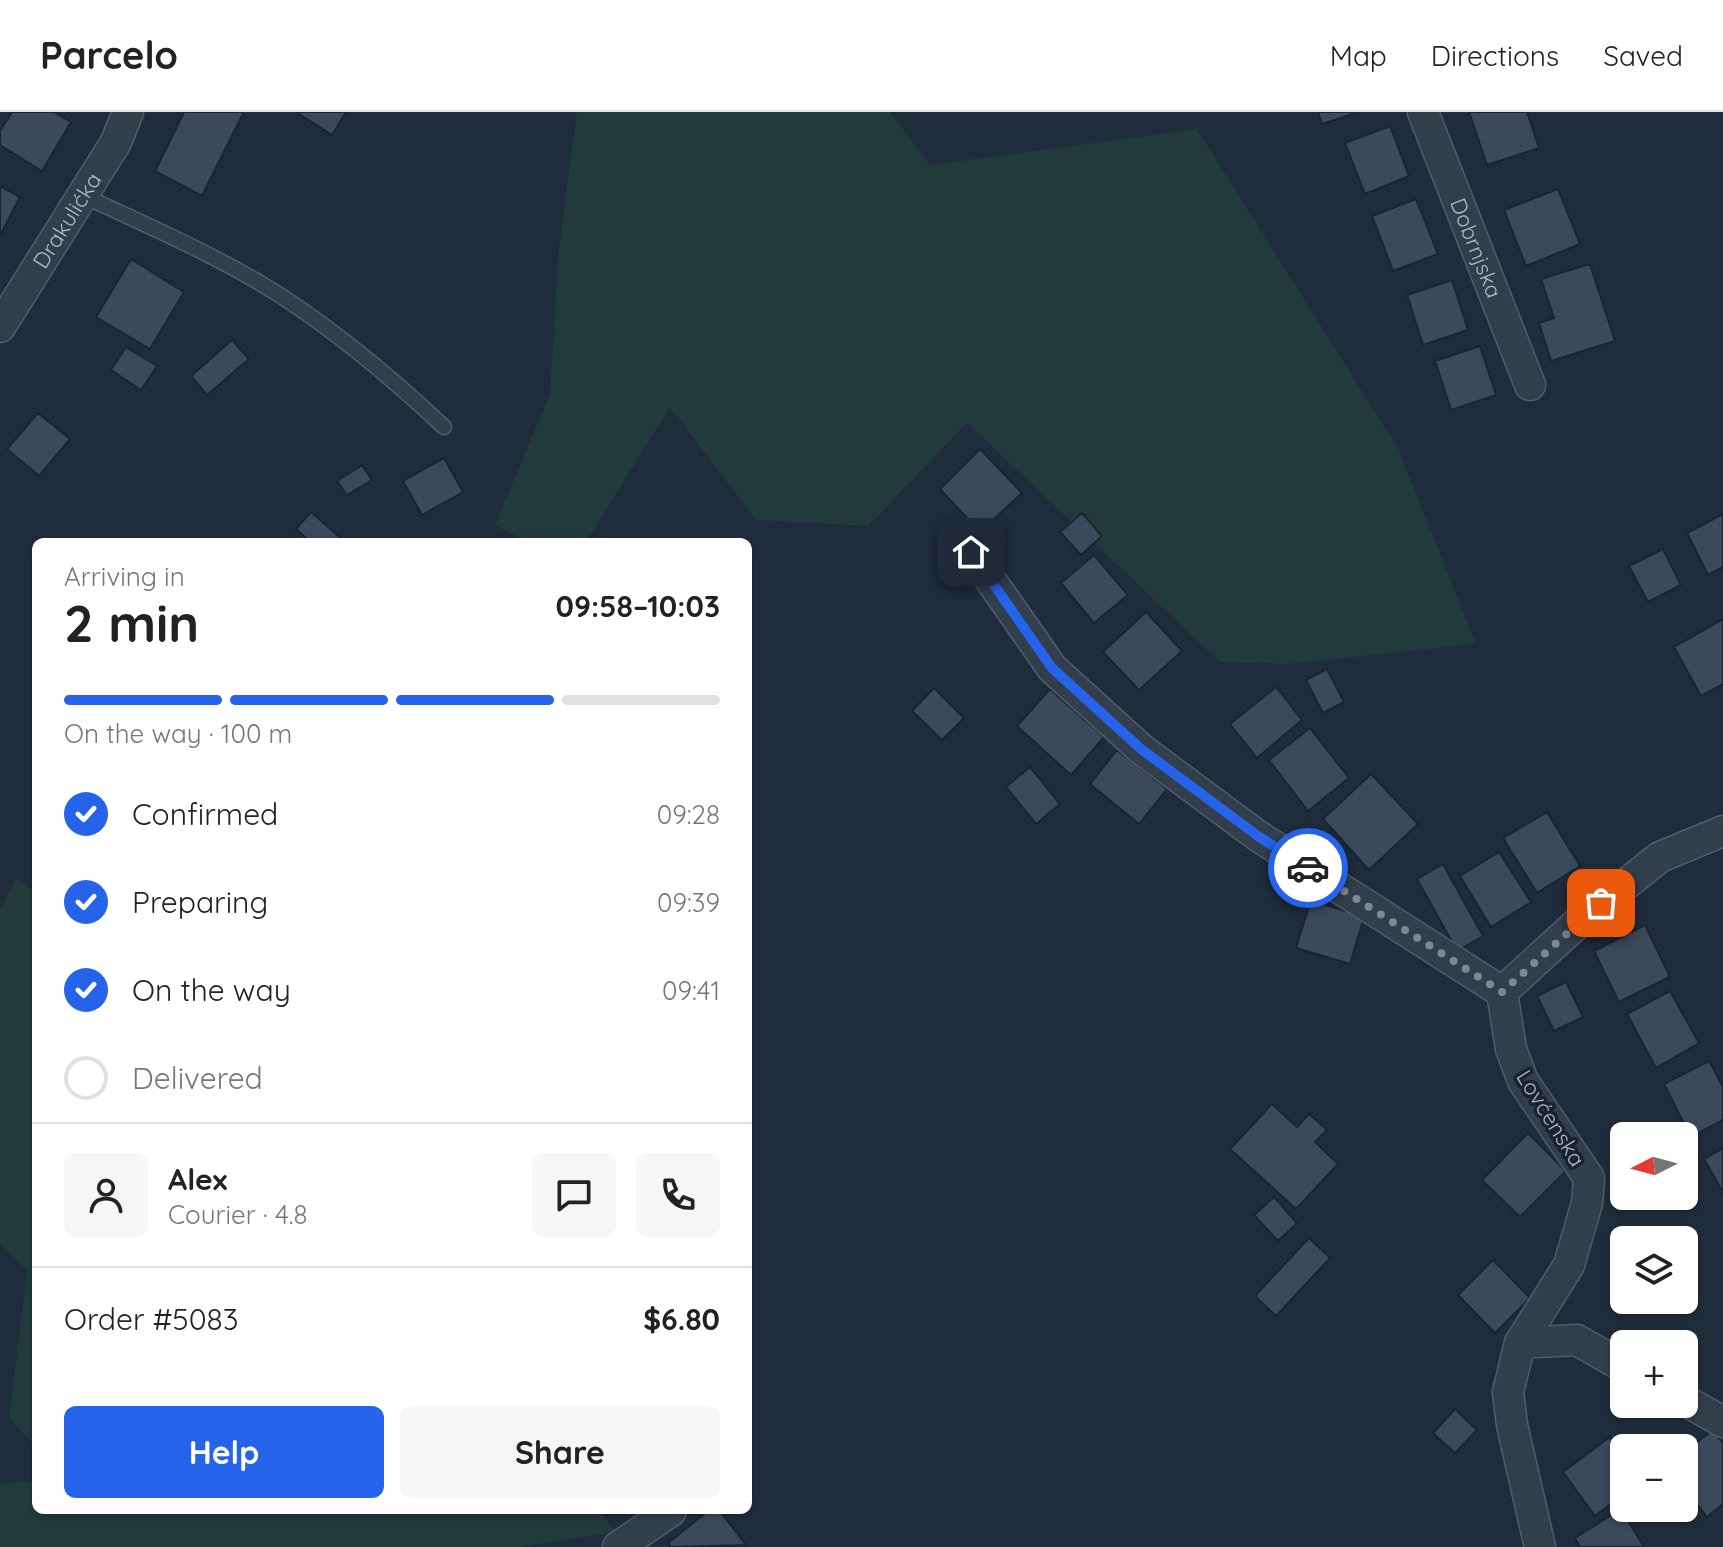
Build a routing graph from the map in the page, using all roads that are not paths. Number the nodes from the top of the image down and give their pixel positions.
1 (128, 112) edge
2 (1423, 112) edge
3 (82, 195) junction
4 (0, 327) edge
5 (1530, 385) dead end
6 (444, 427) dead end
7 (971, 552) dead end
8 (1723, 831) edge
9 (1502, 992) junction
10 (1520, 1343) junction
11 (1610, 1359) edge
12 (1698, 1408) edge
13 (1723, 1422) edge
14 (667, 1514) edge
15 (618, 1547) edge
16 (1540, 1547) edge

1 - 3 street, Drakulićka
2 - 5 street, Dobrnjska
3 - 4 street, Drakulićka
3 - 6 lane
7 - 9 street
8 - 9 street
9 - 10 street, Lovćenska
10 - 11 street
10 - 16 street, Lovćenska
12 - 13 street
14 - 15 street

